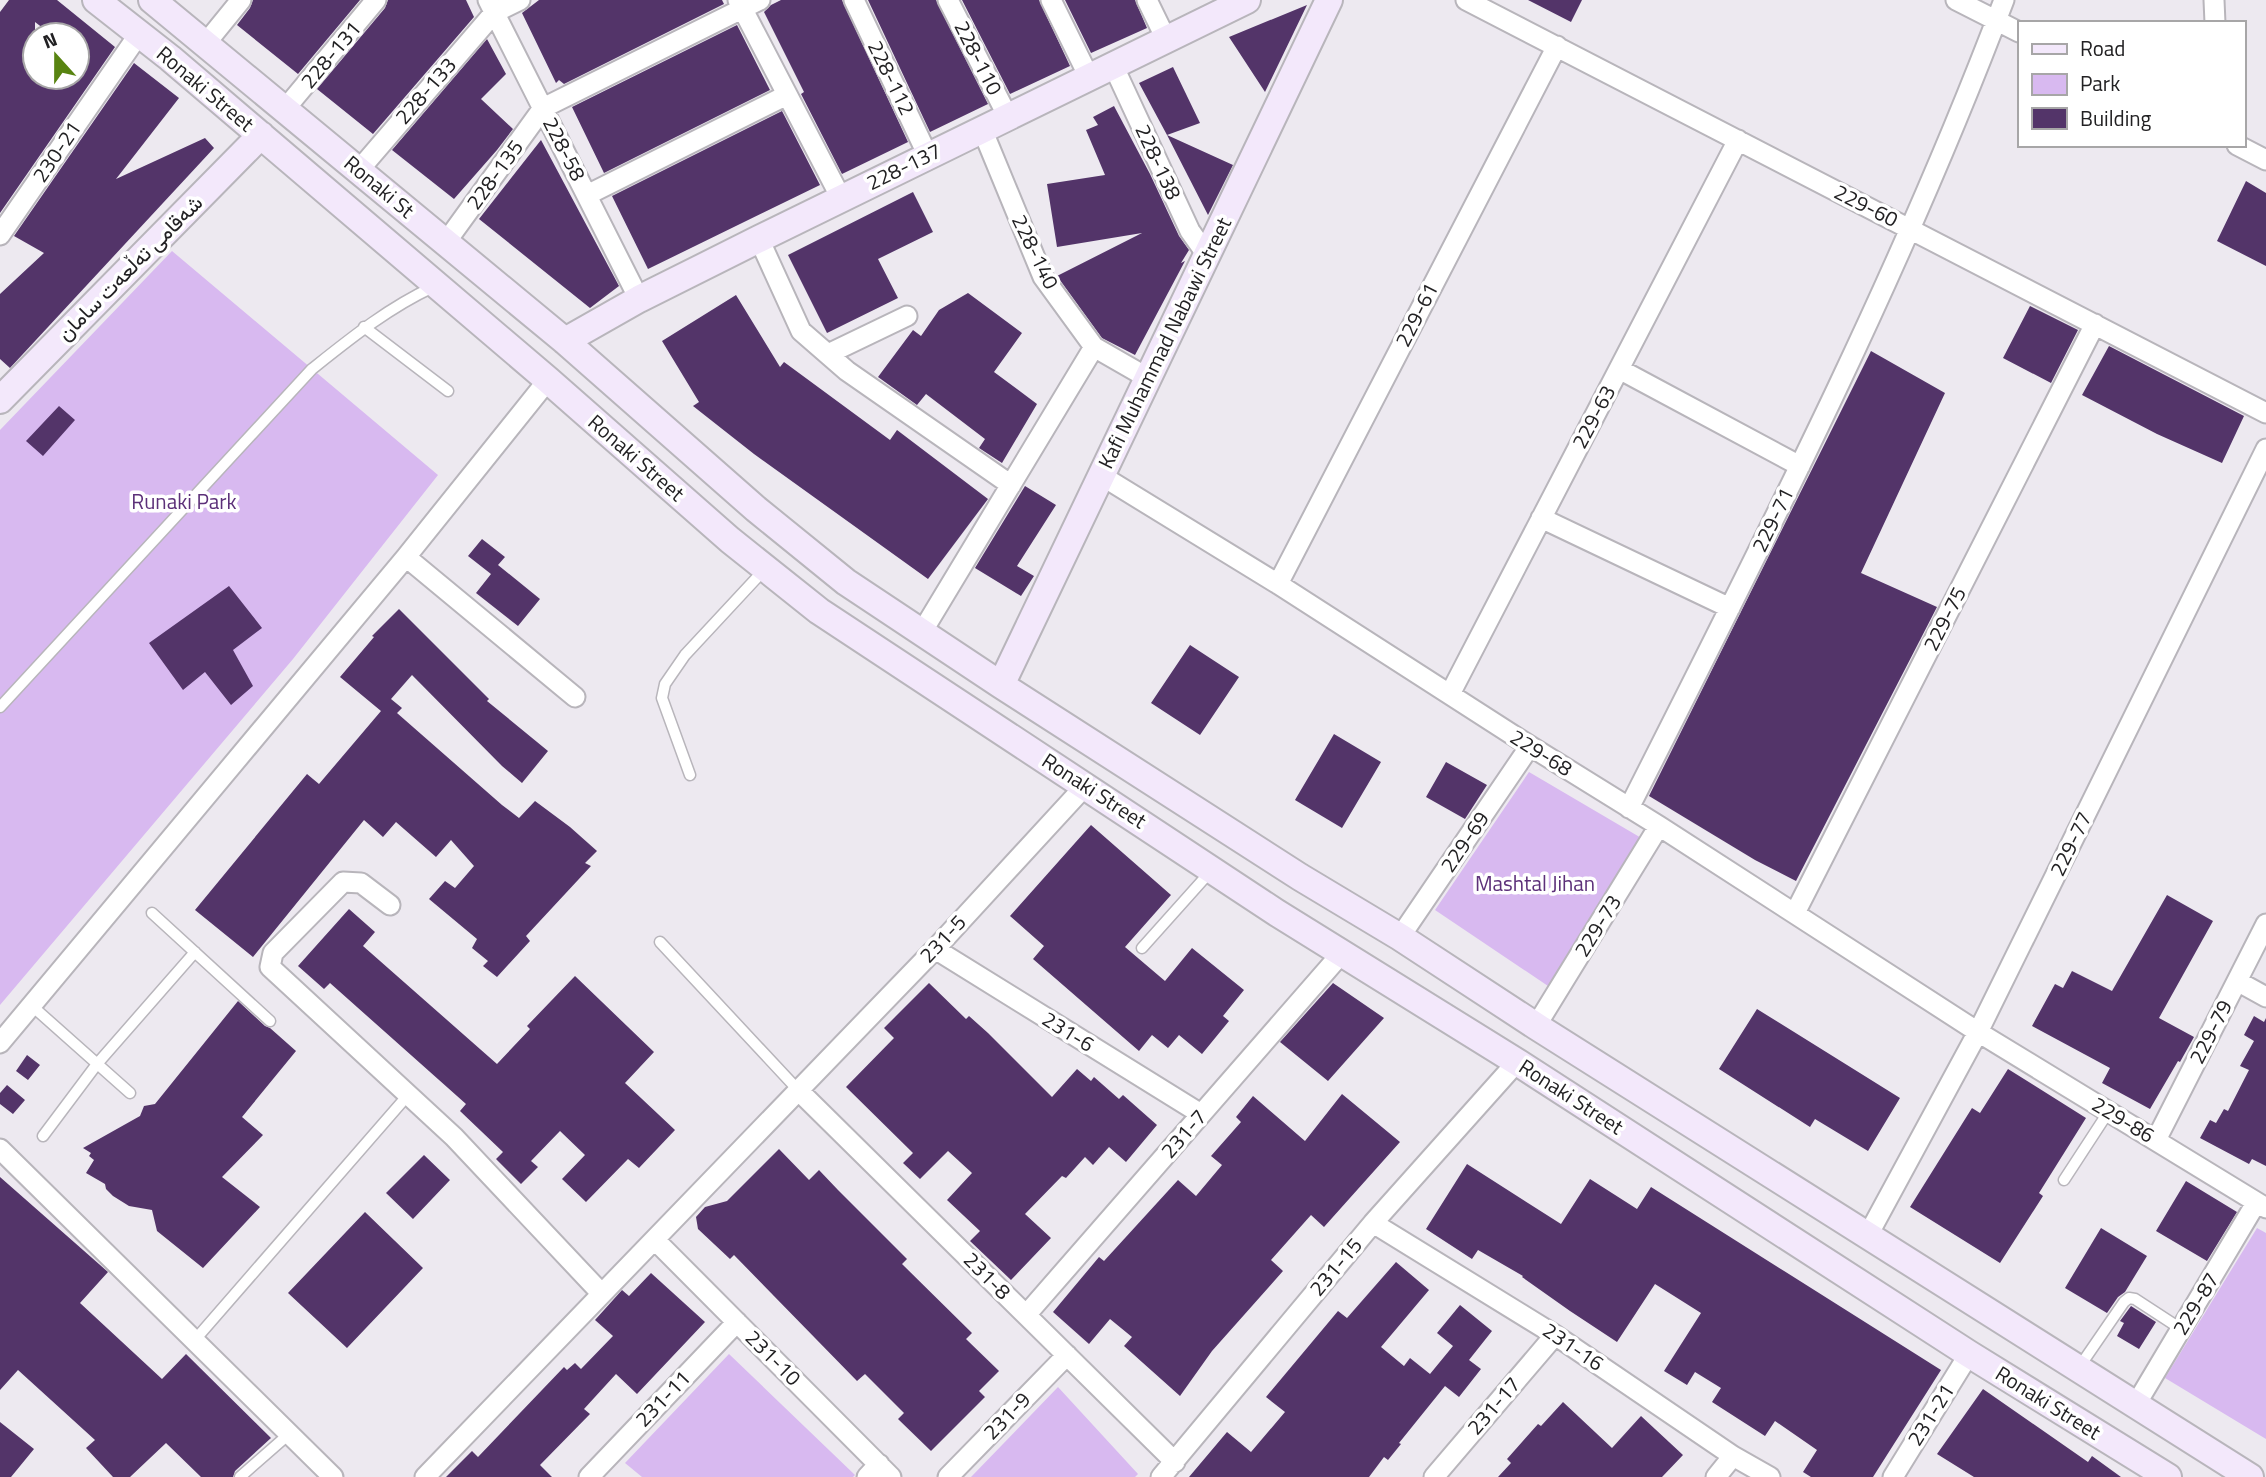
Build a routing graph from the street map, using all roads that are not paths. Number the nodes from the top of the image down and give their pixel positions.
1 (96, 0) edge
2 (152, 0) edge
3 (241, 0) edge
4 (376, 0) edge
5 (520, 0) edge
6 (854, 0) edge
7 (948, 0) edge
8 (1051, 0) edge
9 (1147, 0) edge
10 (1329, 0) edge
11 (1466, 0) edge
12 (1956, 0) edge
13 (2004, 0) edge
14 (2214, 0) edge
15 (1242, 1) edge
16 (747, 3) edge
17 (491, 6) edge
18 (1996, 20) junction
19 (2215, 21) edge
20 (2018, 32) edge
21 (139, 34) junction
22 (199, 38) junction
23 (1166, 39) junction
24 (1557, 46) junction
25 (170, 58) junction
26 (1114, 65) junction
27 (1089, 77) junction
28 (787, 95) junction
29 (543, 108) junction
30 (285, 109) junction
31 (1008, 117) junction
32 (982, 130) junction
33 (261, 135) junction
34 (1738, 140) junction
35 (2241, 147) edge
36 (928, 156) junction
37 (2266, 160) edge
38 (359, 170) junction
39 (587, 195) junction
40 (841, 198) junction
41 (1910, 229) junction
42 (0, 235) edge
43 (759, 239) junction
44 (446, 242) junction
45 (1207, 255) junction
46 (437, 285) junction
47 (639, 299) junction
48 (907, 316) dead end
49 (2095, 324) junction
50 (364, 327) junction
51 (565, 341) junction
52 (1094, 347) junction
53 (828, 354) junction
54 (1619, 369) junction
55 (1148, 378) junction
56 (548, 380) junction
57 (448, 391) dead end
58 (0, 400) edge
59 (2266, 413) edge
60 (2266, 449) edge
61 (1800, 466) junction
62 (1102, 476) junction
63 (1011, 485) junction
64 (756, 509) junction
65 (1541, 518) junction
66 (730, 540) junction
67 (406, 557) junction
68 (765, 568) junction
69 (1278, 584) junction
70 (1730, 608) junction
71 (922, 632) junction
72 (1001, 685) junction
73 (1450, 694) junction
74 (575, 697) dead end
75 (0, 707) edge
76 (1530, 746) junction
77 (690, 775) dead end
78 (1085, 786) junction
79 (1629, 808) junction
80 (1659, 826) junction
81 (1212, 870) junction
82 (390, 905) dead end
83 (152, 913) dead end
84 (1795, 913) junction
85 (2266, 924) edge
86 (1400, 937) junction
87 (660, 942) dead end
88 (1142, 947) dead end
89 (935, 949) junction
90 (195, 952) junction
91 (1341, 954) junction
92 (2237, 981) junction
93 (2266, 997) edge
94 (32, 1005) junction
95 (270, 1021) dead end
96 (1536, 1026) junction
97 (1978, 1032) junction
98 (0, 1043) edge
99 (1517, 1062) junction
100 (97, 1064) junction
101 (799, 1091) junction
102 (130, 1093) dead end
103 (408, 1095) junction
104 (2109, 1111) junction
105 (1202, 1114) junction
106 (43, 1136) dead end
107 (2156, 1140) junction
108 (0, 1149) edge
109 (2064, 1180) dead end
110 (2261, 1206) edge
111 (1373, 1223) junction
112 (1868, 1235) junction
113 (655, 1240) junction
114 (601, 1293) junction
115 (1026, 1315) junction
116 (737, 1322) junction
117 (2181, 1329) junction
118 (1555, 1335) junction
119 (194, 1340) junction
120 (1969, 1354) junction
121 (1067, 1355) junction
122 (2078, 1369) junction
123 (2135, 1406) junction
124 (289, 1434) junction
125 (1733, 1456) junction
126 (1175, 1462) junction
127 (879, 1473) edge
128 (595, 1475) edge
129 (240, 1477) edge
130 (333, 1477) edge
131 (425, 1477) edge
132 (948, 1477) edge
133 (1161, 1477) edge
134 (1434, 1477) edge
135 (1716, 1477) edge
136 (1770, 1477) edge
137 (1893, 1477) edge
138 (2168, 1477) edge
139 (2250, 1477) edge

1 - 21 main road, Ronaki Street
2 - 22 main road, Ronaki Street
3 - 22 street
4 - 30 street, 228-131
5 - 17 street
6 - 36 street, 228-112
7 - 31 street, 228-110
8 - 27 street
9 - 23 street
10 - 45 main road, Kafi Muhammad Nabawi Street
11 - 24 street, 229-60
12 - 18 street
13 - 18 street, 229-71
14 - 19 street
15 - 23 main road, 228-137
16 - 28 street
16 - 29 street
17 - 29 street, 228-58
17 - 38 street, 228-133
18 - 20 street
18 - 41 street, 229-71
21 - 25 main road, Ronaki Street
21 - 42 street, 230-21
22 - 25 main road
22 - 30 main road, Ronaki St
23 - 26 main road, 228-137
24 - 34 street, 229-60
24 - 69 street, 229-61
25 - 33 main road, Ronaki Street
26 - 27 main road, 228-137
26 - 45 street, 228-138
27 - 31 main road, 228-137
28 - 39 street
28 - 40 street
29 - 39 street, 228-58
29 - 44 street, 228-135
30 - 38 main road, Ronaki St
31 - 32 main road, 228-137
32 - 36 main road, 228-137
32 - 52 street, 228-140
33 - 46 main road, Ronaki Street
33 - 58 main road, شەقامی تەڵعەت سامان
34 - 41 street, 229-60
34 - 54 street, 229-63
35 - 37 street
36 - 40 main road, 228-137
38 - 44 main road, Ronaki St
39 - 47 street, 228-58
40 - 43 main road, 228-137
41 - 49 street, 229-60
41 - 61 street, 229-71
43 - 47 main road, 228-137
43 - 53 street
44 - 51 main road, Ronaki St
45 - 55 main road, Kafi Muhammad Nabawi Street
46 - 50 lane
46 - 56 main road, Ronaki Street
47 - 51 main road, 228-137
48 - 53 street
49 - 59 street, 229-60
49 - 84 street, 229-75
50 - 57 lane
50 - 75 lane
51 - 64 main road, Ronaki Street
52 - 55 street, 228-140
52 - 63 street
53 - 63 street
54 - 61 street
54 - 65 street, 229-63
55 - 62 main road, Kafi Muhammad Nabawi Street
56 - 66 main road, Ronaki Street
56 - 67 street
60 - 97 street, 229-77
61 - 70 street, 229-71
62 - 69 street, 229-68
62 - 72 main road, Kafi Muhammad Nabawi Street
63 - 71 street
64 - 66 main road
64 - 71 main road, Ronaki Street
65 - 70 street
65 - 73 street, 229-63
66 - 68 main road, Ronaki Street
67 - 74 street
67 - 94 street
68 - 77 lane
68 - 78 main road, Ronaki Street
69 - 73 street, 229-68
70 - 79 street, 229-71
71 - 72 main road, Ronaki Street
72 - 86 main road, Ronaki Street
73 - 76 street, 229-68
76 - 79 street, 229-68
76 - 86 street, 229-69
78 - 81 main road, Ronaki Street
78 - 89 street, 231-5
79 - 80 street, 229-68
80 - 84 street, 229-68
80 - 96 street, 229-73
81 - 88 lane
81 - 91 main road, Ronaki Street
82 - 103 street
83 - 90 lane
84 - 97 street, 229-68
85 - 92 street, 229-79
86 - 96 main road, Ronaki Street
87 - 101 lane
89 - 101 street, 231-5
89 - 105 street, 231-6
90 - 95 lane
90 - 100 lane
91 - 99 main road, Ronaki Street
91 - 105 street, 231-7
92 - 93 street
92 - 107 street, 229-79
94 - 98 street
94 - 100 lane
96 - 112 main road, Ronaki Street
97 - 104 street, 229-86
97 - 112 street, 229-77
99 - 111 street, 231-15
99 - 120 main road, Ronaki Street
100 - 102 lane
100 - 106 lane
101 - 113 street, 231-5
101 - 115 street, 231-8
103 - 114 street
103 - 119 lane
104 - 107 street, 229-86
104 - 109 lane
105 - 115 street, 231-7
107 - 110 street, 229-86
108 - 119 street
110 - 117 street, 229-87
111 - 118 street, 231-16
111 - 126 street, 231-15
112 - 122 main road, Ronaki Street
113 - 114 street, 231-5
113 - 116 street, 231-10
114 - 131 street, 231-5
115 - 121 street, 231-8
116 - 127 street, 231-10
116 - 128 street, 231-11
117 - 122 lane
117 - 123 street, 229-87
118 - 125 street, 231-16
118 - 134 street, 231-17
119 - 124 street
120 - 137 street, 231-21
120 - 138 main road, Ronaki Street
121 - 126 street, 231-8
121 - 132 street, 231-9
122 - 123 main road, Ronaki Street
123 - 139 main road, Ronaki Street
124 - 129 lane
124 - 130 street
125 - 135 street
125 - 136 street, 231-16
126 - 133 street, 231-15

